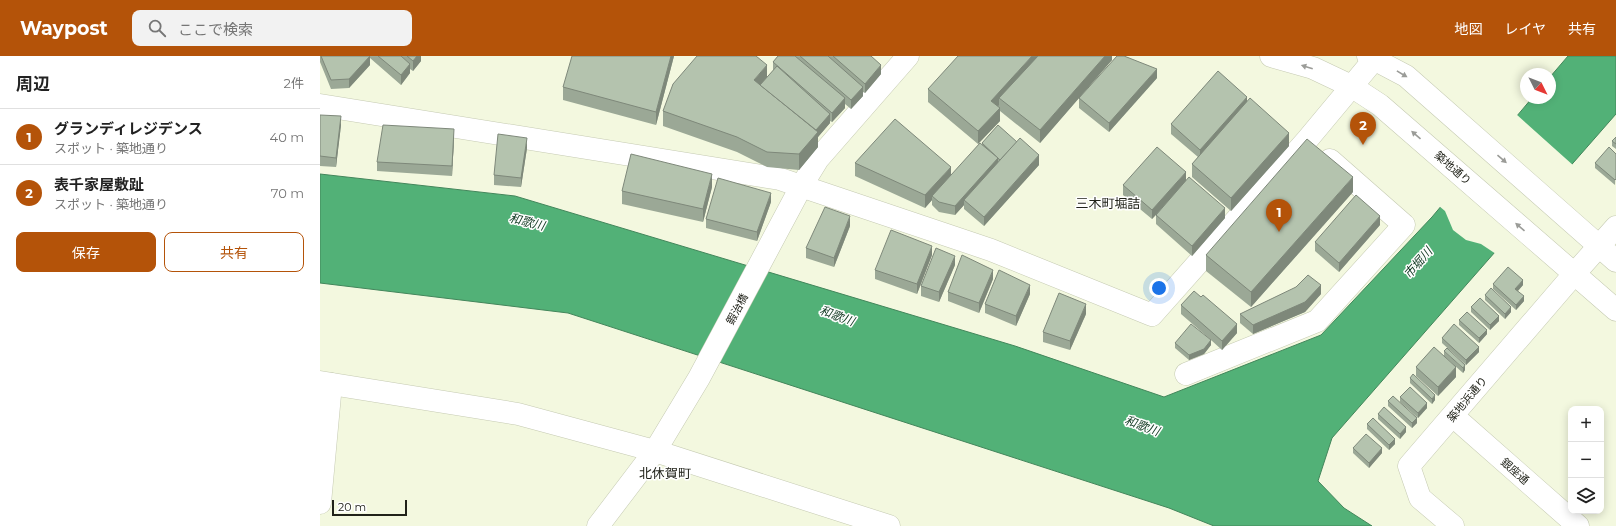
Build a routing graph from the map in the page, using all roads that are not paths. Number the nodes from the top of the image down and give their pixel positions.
1 (908, 56) edge
2 (1271, 56) edge
3 (1373, 57) edge
4 (1351, 86) junction
5 (320, 105) edge
6 (1307, 140) junction
7 (802, 185) junction
8 (1616, 227) edge
9 (1600, 246) junction
10 (1616, 260) edge
11 (1575, 273) junction
12 (1616, 310) edge
13 (1186, 374) dead end
14 (325, 383) edge
15 (1453, 416) junction
16 (655, 451) junction
17 (320, 502) edge
18 (598, 526) edge
19 (890, 526) edge
20 (1453, 526) edge
21 (1578, 526) edge

1 - 7 street, 鍜治橋
4 -> 2 street, 築地通り
3 - 4 street
3 -> 9 street
4 - 6 street
11 -> 4 street, 築地通り
5 - 7 street
6 - 7 street
6 - 13 street
7 - 16 street, 鍜治橋
8 - 9 street, 築地浜通り
9 - 10 street
9 - 11 street, 築地浜通り
11 - 12 street, 築地通り
11 - 15 street, 築地浜通り
14 - 16 street
14 - 17 street
15 - 20 street, 築地浜通り
15 - 21 street, 銀座通
16 - 18 street, 鍜治橋
16 - 19 street

